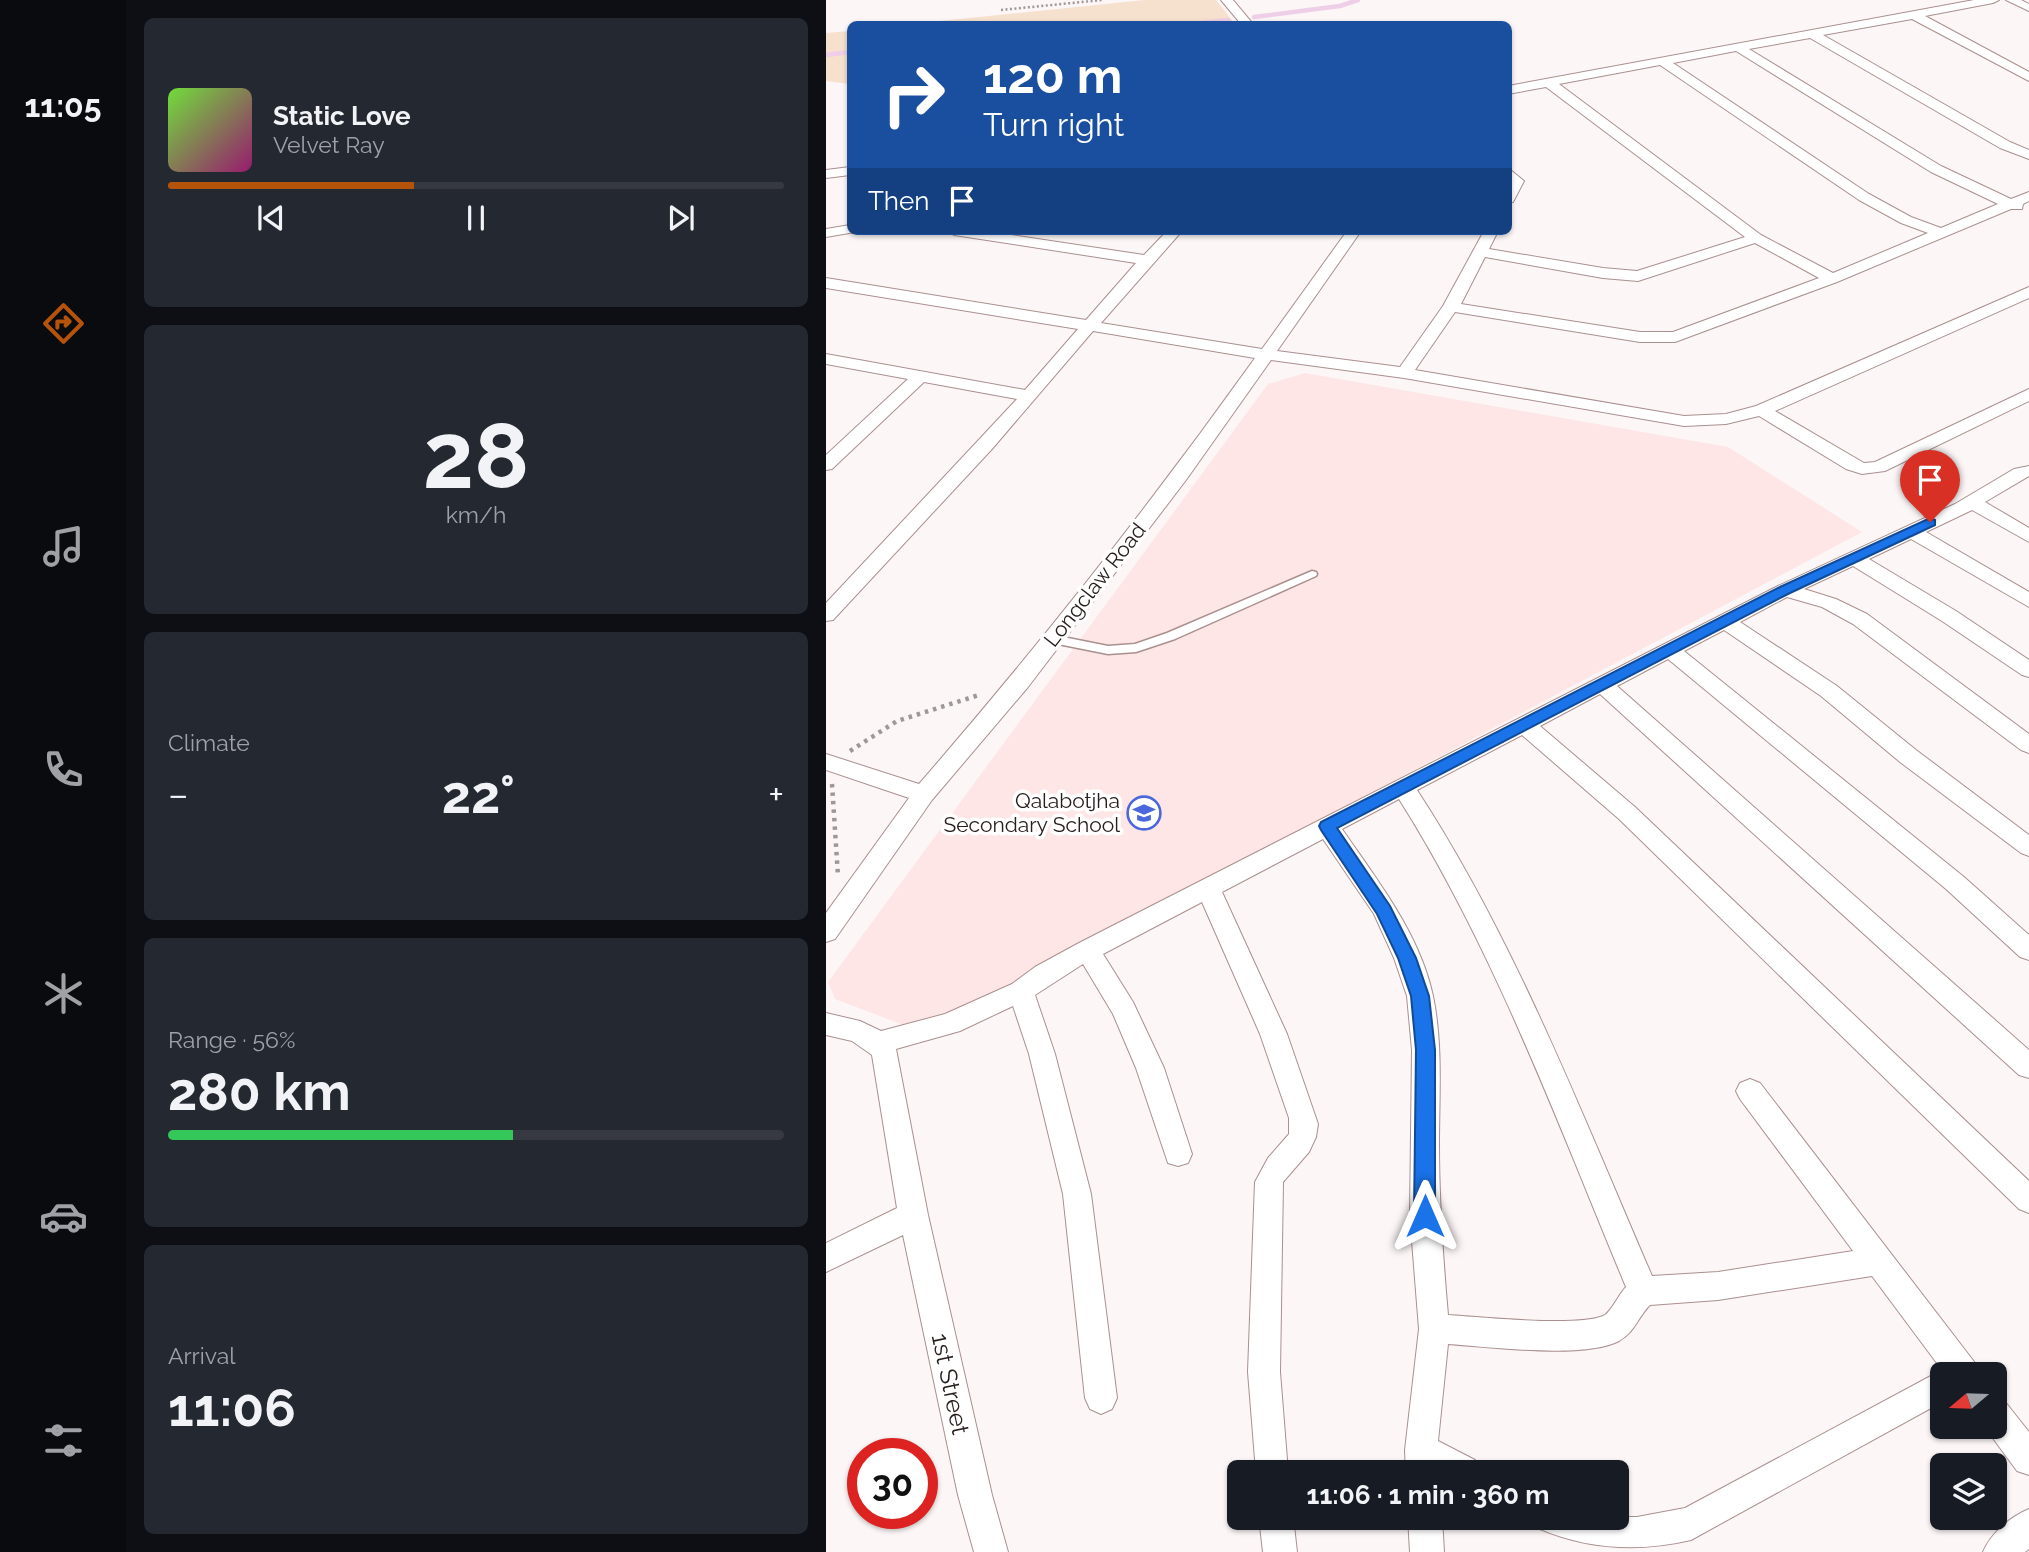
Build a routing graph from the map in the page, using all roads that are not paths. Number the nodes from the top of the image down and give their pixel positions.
1 (1227, 0) edge
2 (1993, 0) edge
3 (2012, 0) edge
4 (2029, 8) edge
5 (1914, 15) junction
6 (1244, 21) edge
7 (1811, 33) junction
8 (1738, 47) junction
9 (1662, 61) junction
10 (2029, 77) edge
11 (1548, 82) junction
12 (1512, 89) edge
13 (2029, 155) edge
14 (847, 171) edge
15 (826, 174) edge
16 (1512, 176) edge
17 (1512, 191) edge
18 (2029, 196) edge
19 (2012, 203) junction
20 (2029, 211) edge
21 (847, 230) edge
22 (826, 233) edge
23 (1941, 233) junction
24 (980, 235) edge
25 (1171, 235) edge
26 (1351, 235) edge
27 (1489, 235) edge
28 (1756, 238) junction
29 (1480, 252) junction
30 (1146, 260) junction
31 (1832, 279) junction
32 (826, 283) edge
33 (2029, 292) edge
34 (1451, 307) junction
35 (1092, 325) junction
36 (1268, 355) junction
37 (826, 359) edge
38 (1404, 373) junction
39 (920, 377) junction
40 (2029, 394) edge
41 (1030, 396) junction
42 (1762, 410) junction
43 (826, 466) edge
44 (2029, 471) edge
45 (1972, 502) junction
46 (1910, 531) junction
47 (2029, 536) edge
48 (1854, 558) junction
49 (1312, 574) dead end
50 (1785, 590) junction
51 (2029, 601) edge
52 (826, 615) edge
53 (1725, 621) junction
54 (1054, 639) junction
55 (1669, 649) junction
56 (2029, 670) edge
57 (1603, 685) junction
58 (1523, 724) junction
59 (2029, 745) edge
60 (828, 763) edge
61 (1403, 787) junction
62 (924, 794) junction
63 (1327, 826) junction
64 (2029, 848) edge
65 (1208, 888) junction
66 (826, 932) edge
67 (1088, 950) junction
68 (2029, 950) edge
69 (1021, 991) junction
70 (826, 1024) edge
71 (880, 1042) junction
72 (2029, 1067) edge
73 (1750, 1091) dead end
74 (1178, 1154) dead end
75 (2029, 1200) edge
76 (913, 1215) junction
77 (826, 1258) edge
78 (1879, 1261) junction
79 (1643, 1291) junction
80 (1434, 1329) junction
81 (1955, 1362) edge
82 (1930, 1391) edge
83 (1101, 1398) dead end
84 (2007, 1430) edge
85 (2029, 1459) edge
86 (1271, 1460) edge
87 (1422, 1460) edge
88 (2029, 1526) edge
89 (1277, 1530) edge
90 (1426, 1530) edge
91 (1596, 1530) edge
92 (991, 1552) edge
93 (1280, 1552) edge
94 (1427, 1552) edge
95 (2000, 1552) edge

1 - 6 street
2 - 5 street
3 - 4 street
5 - 7 street
5 - 10 street
7 - 8 street
7 - 13 street
8 - 9 street
8 - 19 street
9 - 11 street
9 - 23 street
11 - 12 street
11 - 28 street
14 - 15 street
16 - 17 street
18 - 19 street
19 - 20 street
19 - 23 street
21 - 22 street
23 - 31 street
24 - 30 street
25 - 30 street
26 - 36 street, Longclaw Road
27 - 29 street
28 - 29 street
28 - 31 street
29 - 34 street
30 - 35 street
31 - 34 street
32 - 35 street
33 - 42 street
34 - 38 street
35 - 36 street
35 - 41 street
36 - 38 street
36 - 54 street, Longclaw Road
37 - 39 street
38 - 42 street
39 - 41 street
39 - 43 street
40 - 42 street
41 - 52 street
44 - 45 street
45 - 46 street
45 - 47 street
46 - 48 street
46 - 51 street
48 - 50 street
48 - 56 street
49 - 54 lane
50 - 53 street
50 - 59 street
53 - 55 street
53 - 64 street
54 - 62 street, Longclaw Road
55 - 57 street
55 - 68 street
57 - 58 street
57 - 72 street
58 - 61 street
58 - 75 street
60 - 62 street
61 - 63 street
61 - 79 street
62 - 66 street, Longclaw Road
63 - 65 street
63 - 80 street
65 - 67 street
65 - 86 street
67 - 69 street
67 - 74 street
69 - 71 street
69 - 83 street
70 - 71 street
71 - 76 street, 1st Street
73 - 78 street
76 - 77 street
76 - 92 street, 1st Street
78 - 79 street
78 - 81 street
79 - 80 street
80 - 87 street
82 - 91 street
84 - 85 street
88 - 95 street
89 - 93 street
90 - 94 street

